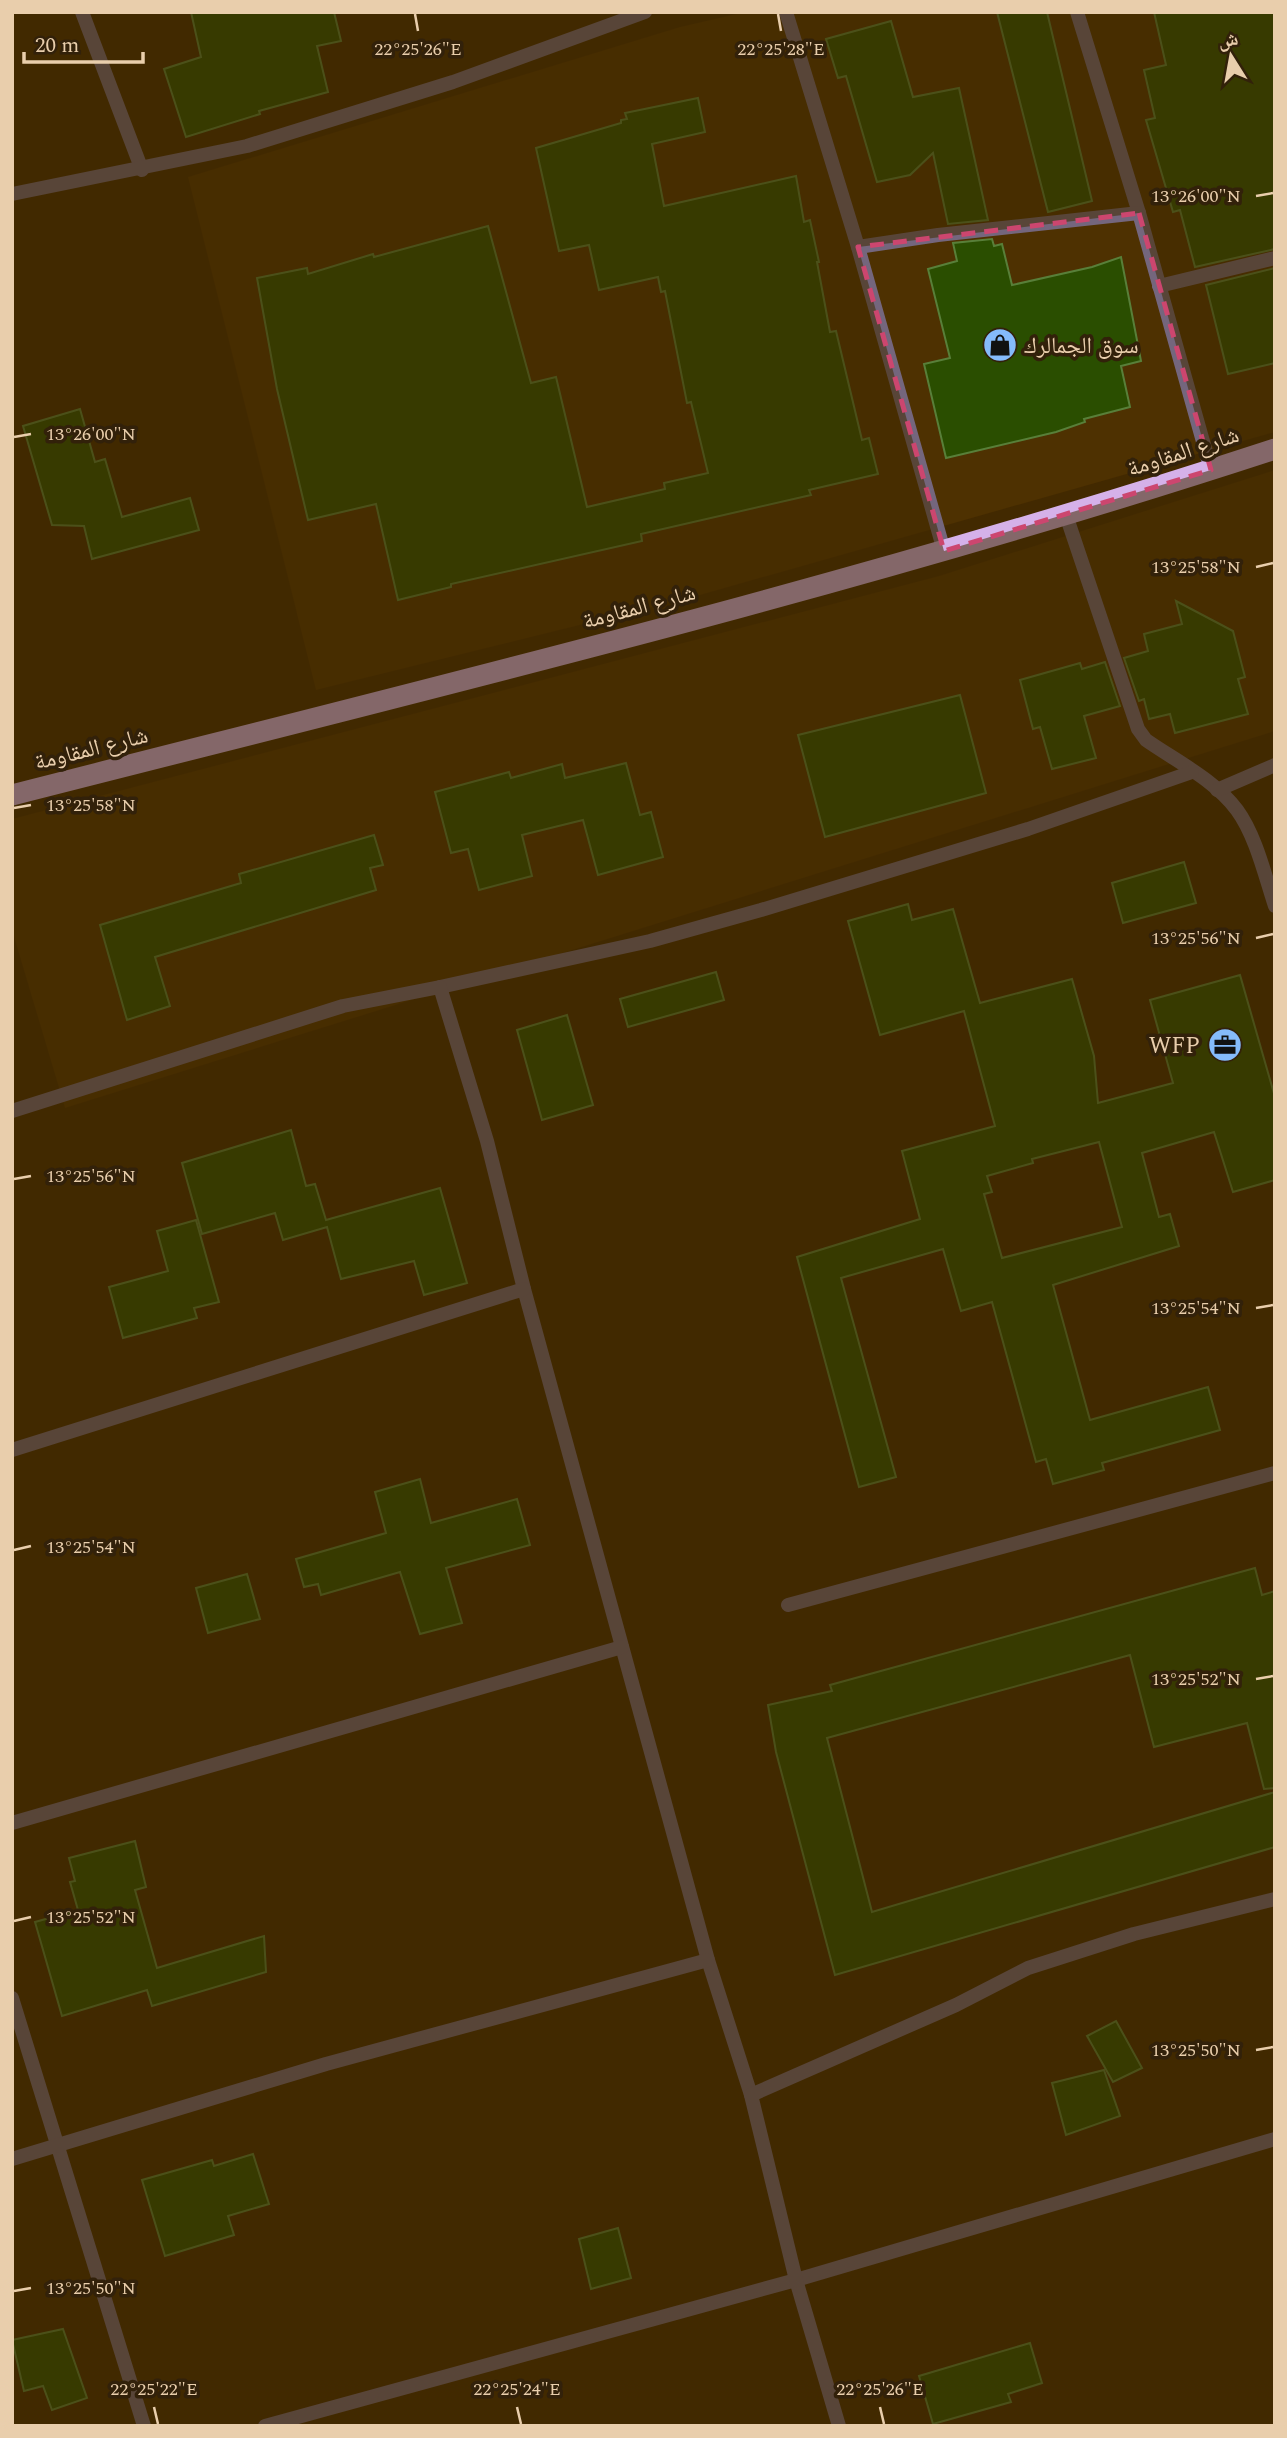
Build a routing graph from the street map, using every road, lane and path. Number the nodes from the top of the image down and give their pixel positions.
1 (82, 12) edge
2 (645, 12) edge
3 (786, 12) edge
4 (1077, 12) edge
5 (142, 170) junction
6 (12, 194) edge
7 (1139, 213) junction
8 (858, 247) junction
9 (1275, 258) edge
10 (1159, 286) junction
11 (1275, 449) edge
12 (1211, 470) junction
13 (1066, 515) junction
14 (944, 551) junction
15 (1275, 765) edge
16 (1192, 772) junction
17 (1217, 790) junction
18 (12, 795) edge
19 (1275, 906) edge
20 (440, 987) junction
21 (12, 1111) edge
22 (524, 1289) junction
23 (12, 1450) edge
24 (1275, 1473) edge
25 (788, 1605) dead end
26 (622, 1647) junction
27 (12, 1823) edge
28 (1275, 1899) edge
29 (708, 1960) junction
30 (12, 1998) edge
31 (751, 2095) junction
32 (1275, 2139) edge
33 (56, 2147) junction
34 (12, 2159) edge
35 (796, 2280) junction
36 (144, 2426) edge
37 (265, 2426) edge
38 (839, 2426) edge

1 - 5 street
2 - 5 street
3 - 8 street
4 - 7 street
5 - 6 street
7 - 8 street
7 - 10 street
8 - 14 street
9 - 10 street
10 - 12 street
11 - 12 highway, شارع المقاومة
12 - 13 highway, شارع المقاومة
13 - 14 highway, شارع المقاومة
13 - 16 street
14 - 18 highway, شارع المقاومة
15 - 17 street
16 - 17 street
16 - 20 street
17 - 19 street
20 - 21 street
20 - 22 street
22 - 23 street
22 - 26 street
24 - 25 street
26 - 27 street
26 - 29 street
28 - 31 street
29 - 31 street
29 - 33 street
30 - 33 street
31 - 35 street
32 - 35 street
33 - 34 street
33 - 36 street
35 - 37 street
35 - 38 street

